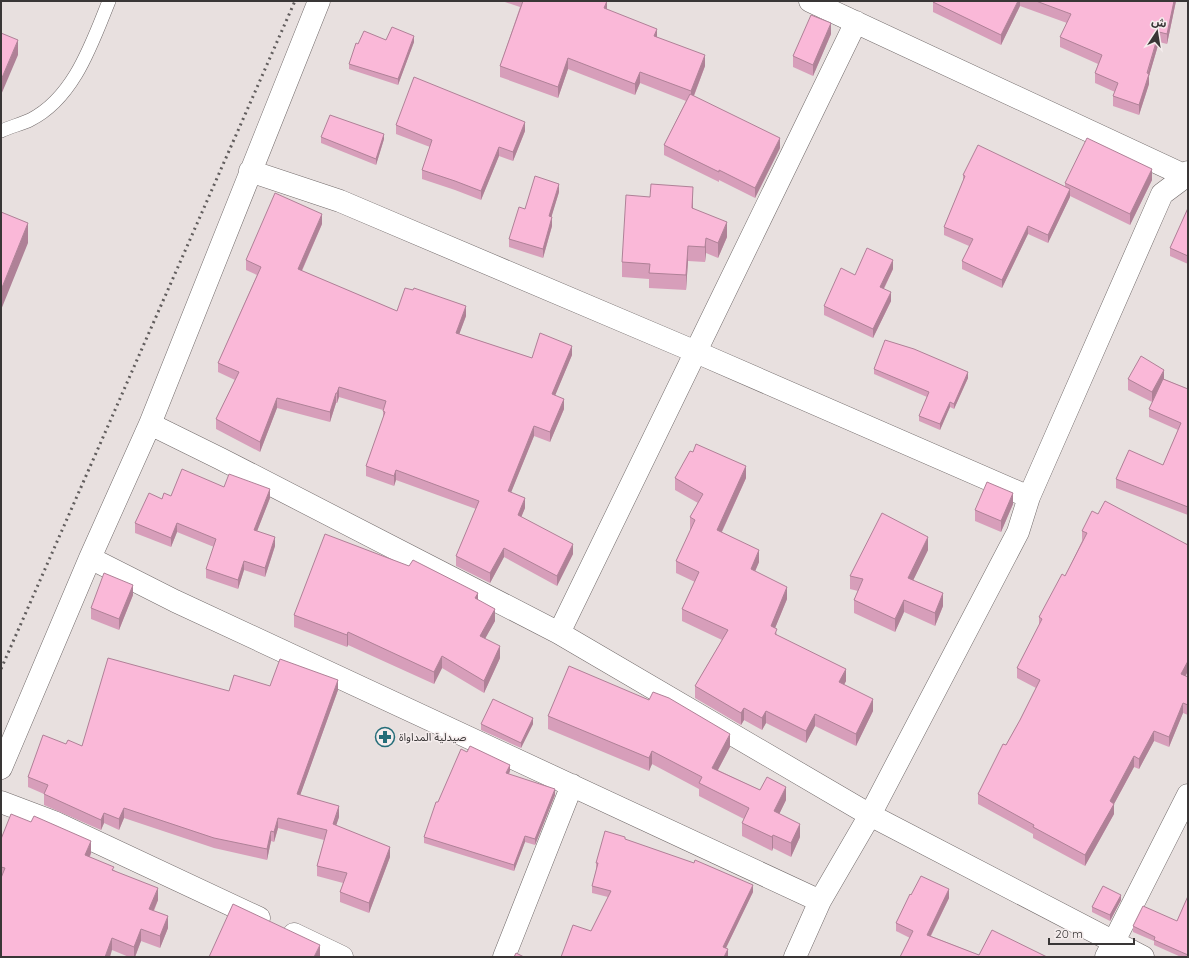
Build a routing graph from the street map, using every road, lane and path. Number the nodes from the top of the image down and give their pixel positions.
1 (109, 1) edge
2 (319, 1) edge
3 (810, 1) edge
4 (856, 22) junction
5 (1, 131) edge
6 (250, 171) junction
7 (1188, 175) edge
8 (696, 352) junction
9 (150, 424) junction
10 (1029, 497) junction
11 (90, 558) junction
12 (559, 633) junction
13 (1, 768) edge
14 (572, 785) junction
15 (1188, 795) edge
16 (1, 802) edge
17 (870, 815) junction
18 (820, 901) junction
19 (1110, 950) edge
20 (342, 957) edge
21 (504, 957) edge
22 (795, 957) edge
23 (1143, 957) edge

1 - 5 lane
2 - 6 street
3 - 4 street
4 - 7 street
4 - 8 street
6 - 8 street
6 - 9 street
7 - 10 street
8 - 10 street
8 - 12 street
9 - 11 street
9 - 12 street
10 - 17 street
11 - 13 street
11 - 14 street
12 - 17 street
14 - 18 street
14 - 21 street
15 - 19 street
16 - 20 street
17 - 18 street
17 - 19 street
18 - 22 street
19 - 23 street

